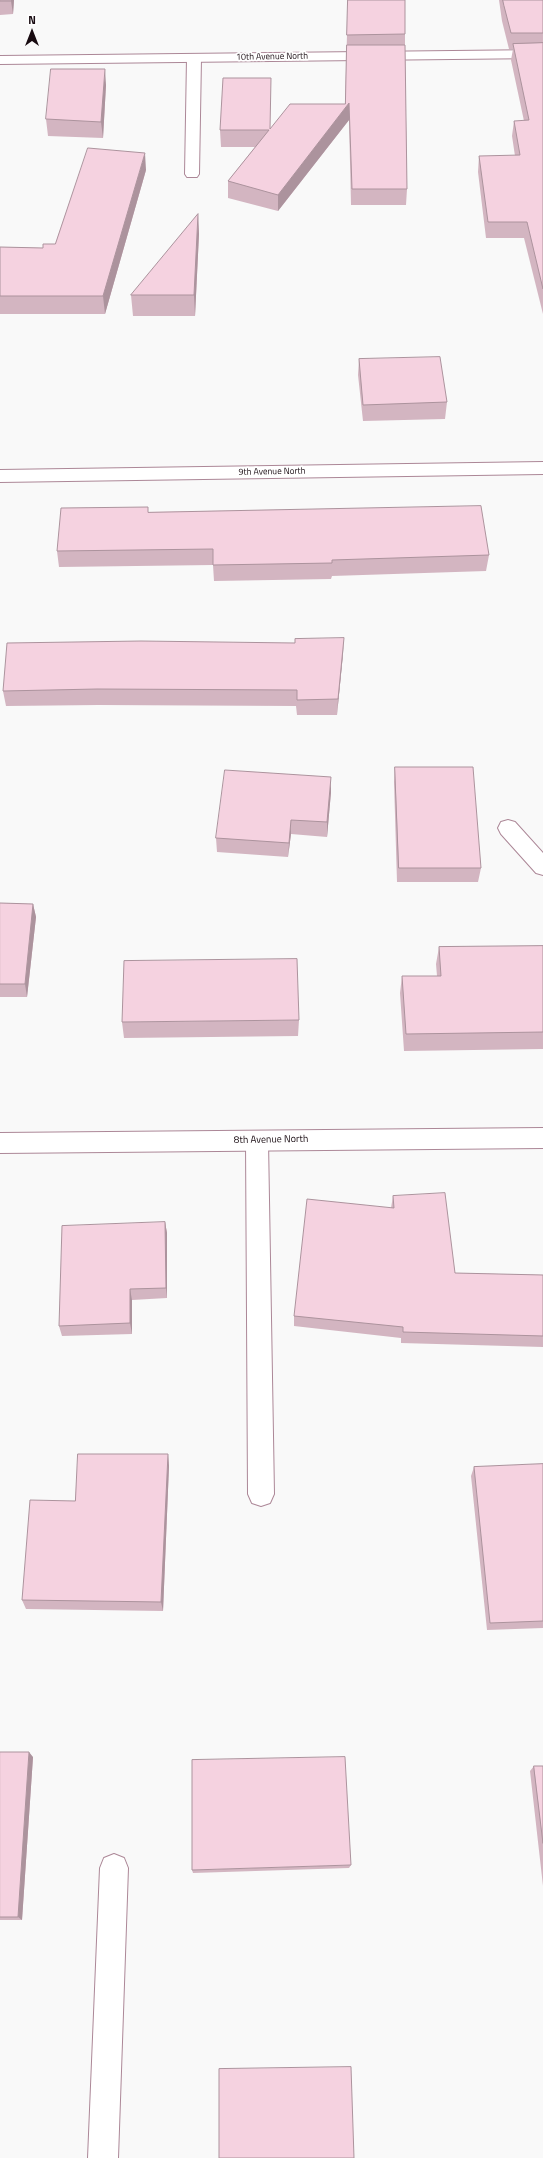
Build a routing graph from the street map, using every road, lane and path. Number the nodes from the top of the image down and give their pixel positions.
1 (543, 54) edge
2 (194, 58) junction
3 (0, 60) edge
4 (192, 174) dead end
5 (543, 468) edge
6 (0, 476) edge
7 (508, 828) dead end
8 (543, 867) edge
9 (543, 1138) edge
10 (257, 1141) junction
11 (0, 1143) edge
12 (261, 1494) dead end
13 (114, 1868) dead end
14 (102, 2158) edge

1 - 2 street, 10th Avenue North
2 - 3 street, 10th Avenue North
2 - 4 street
5 - 6 street, 9th Avenue North
7 - 8 street
9 - 10 street, 8th Avenue North
10 - 11 street, 8th Avenue North
10 - 12 street
13 - 14 street

